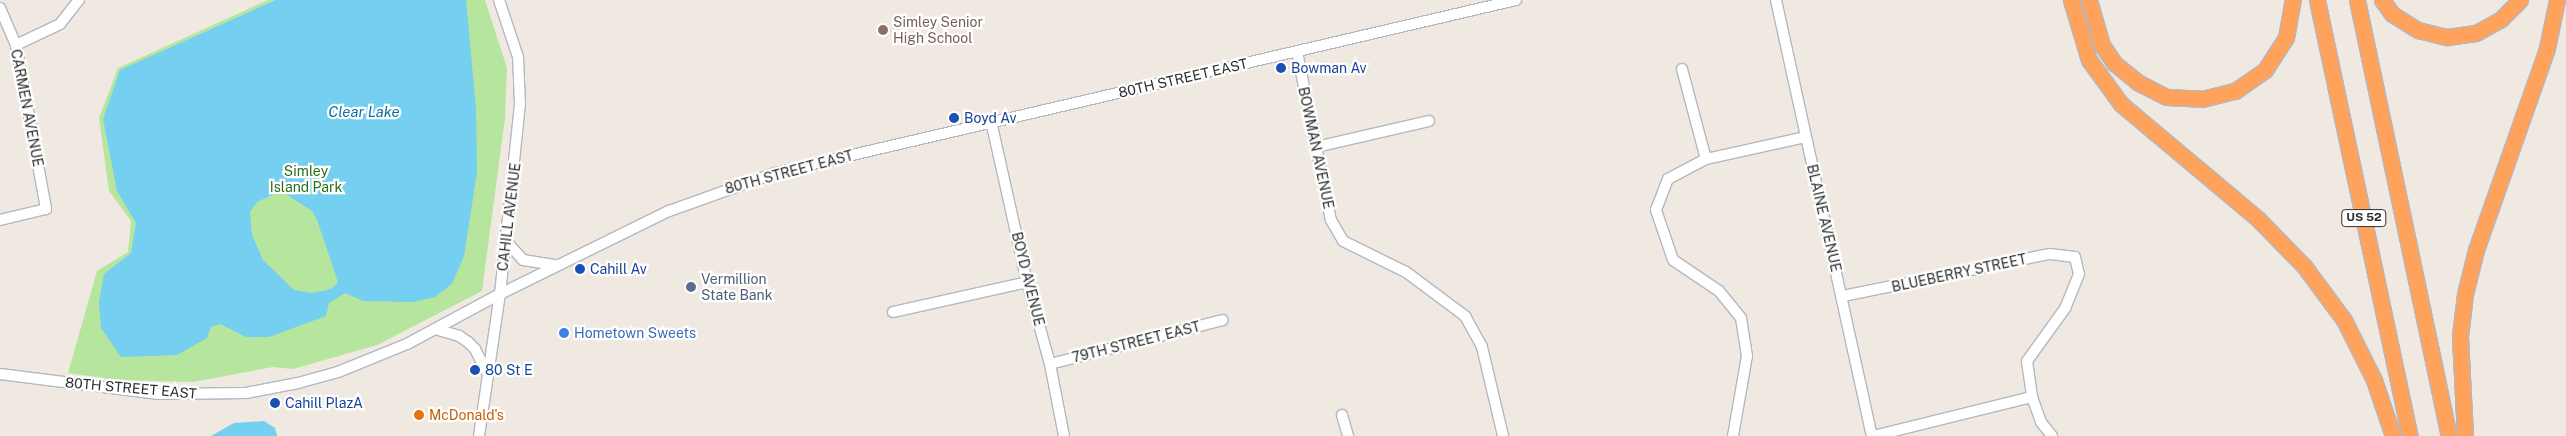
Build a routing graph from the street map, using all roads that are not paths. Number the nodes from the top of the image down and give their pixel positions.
1 (79, 0) edge
2 (499, 0) edge
3 (1516, 0) edge
4 (1776, 0) edge
5 (2071, 0) edge
6 (2089, 0) edge
7 (2293, 0) edge
8 (2317, 0) edge
9 (2357, 0) edge
10 (2382, 0) edge
11 (2520, 0) edge
12 (2557, 0) edge
13 (0, 8) edge
14 (16, 45) junction
15 (1297, 52) junction
16 (1682, 70) dead end
17 (991, 121) junction
18 (1429, 121) dead end
19 (1805, 137) junction
20 (1316, 147) junction
21 (1706, 159) junction
22 (0, 220) edge
23 (506, 241) junction
24 (559, 265) junction
25 (1027, 282) junction
26 (500, 294) junction
27 (1843, 296) junction
28 (893, 312) dead end
29 (1222, 320) dead end
30 (435, 329) junction
31 (1050, 364) junction
32 (0, 374) edge
33 (488, 374) junction
34 (2032, 397) junction
35 (1342, 415) dead end
36 (479, 436) edge
37 (1064, 436) edge
38 (1348, 436) edge
39 (1503, 436) edge
40 (1733, 436) edge
41 (1873, 436) edge
42 (2052, 436) edge
43 (2392, 436) edge
44 (2410, 436) edge
45 (2449, 436) edge
46 (2465, 436) edge

1 - 14 street
2 - 23 street, CAHILL AVENUE
3 - 15 street, 80TH STREET EAST
4 - 19 street, BLAINE AVENUE
5 - 43 highway
6 - 7 highway
8 - 44 highway, US 52
9 - 45 highway, US 52
10 - 11 highway
12 - 46 highway
13 - 14 street, CARMEN AVENUE
14 - 22 street, CARMEN AVENUE
15 - 17 street, 80TH STREET EAST
15 - 20 street, BOWMAN AVENUE
16 - 21 street
17 - 24 street, 80TH STREET EAST
17 - 25 street, BOYD AVENUE
18 - 20 street
19 - 21 street
19 - 27 street, BLAINE AVENUE
20 - 39 street, BOWMAN AVENUE
21 - 40 street
23 - 24 street
23 - 26 street, CAHILL AVENUE
24 - 26 street, 80TH STREET EAST
25 - 28 street
25 - 31 street, BOYD AVENUE
26 - 30 street, 80TH STREET EAST
26 - 33 street, CAHILL AVENUE
27 - 34 street, BLUEBERRY STREET
27 - 41 street, BLAINE AVENUE
29 - 31 street, 79TH STREET EAST
30 - 32 street, 80TH STREET EAST
30 - 33 street
31 - 37 street, BOYD AVENUE
33 - 36 street, CAHILL AVENUE
34 - 41 street
34 - 42 street
35 - 38 street

